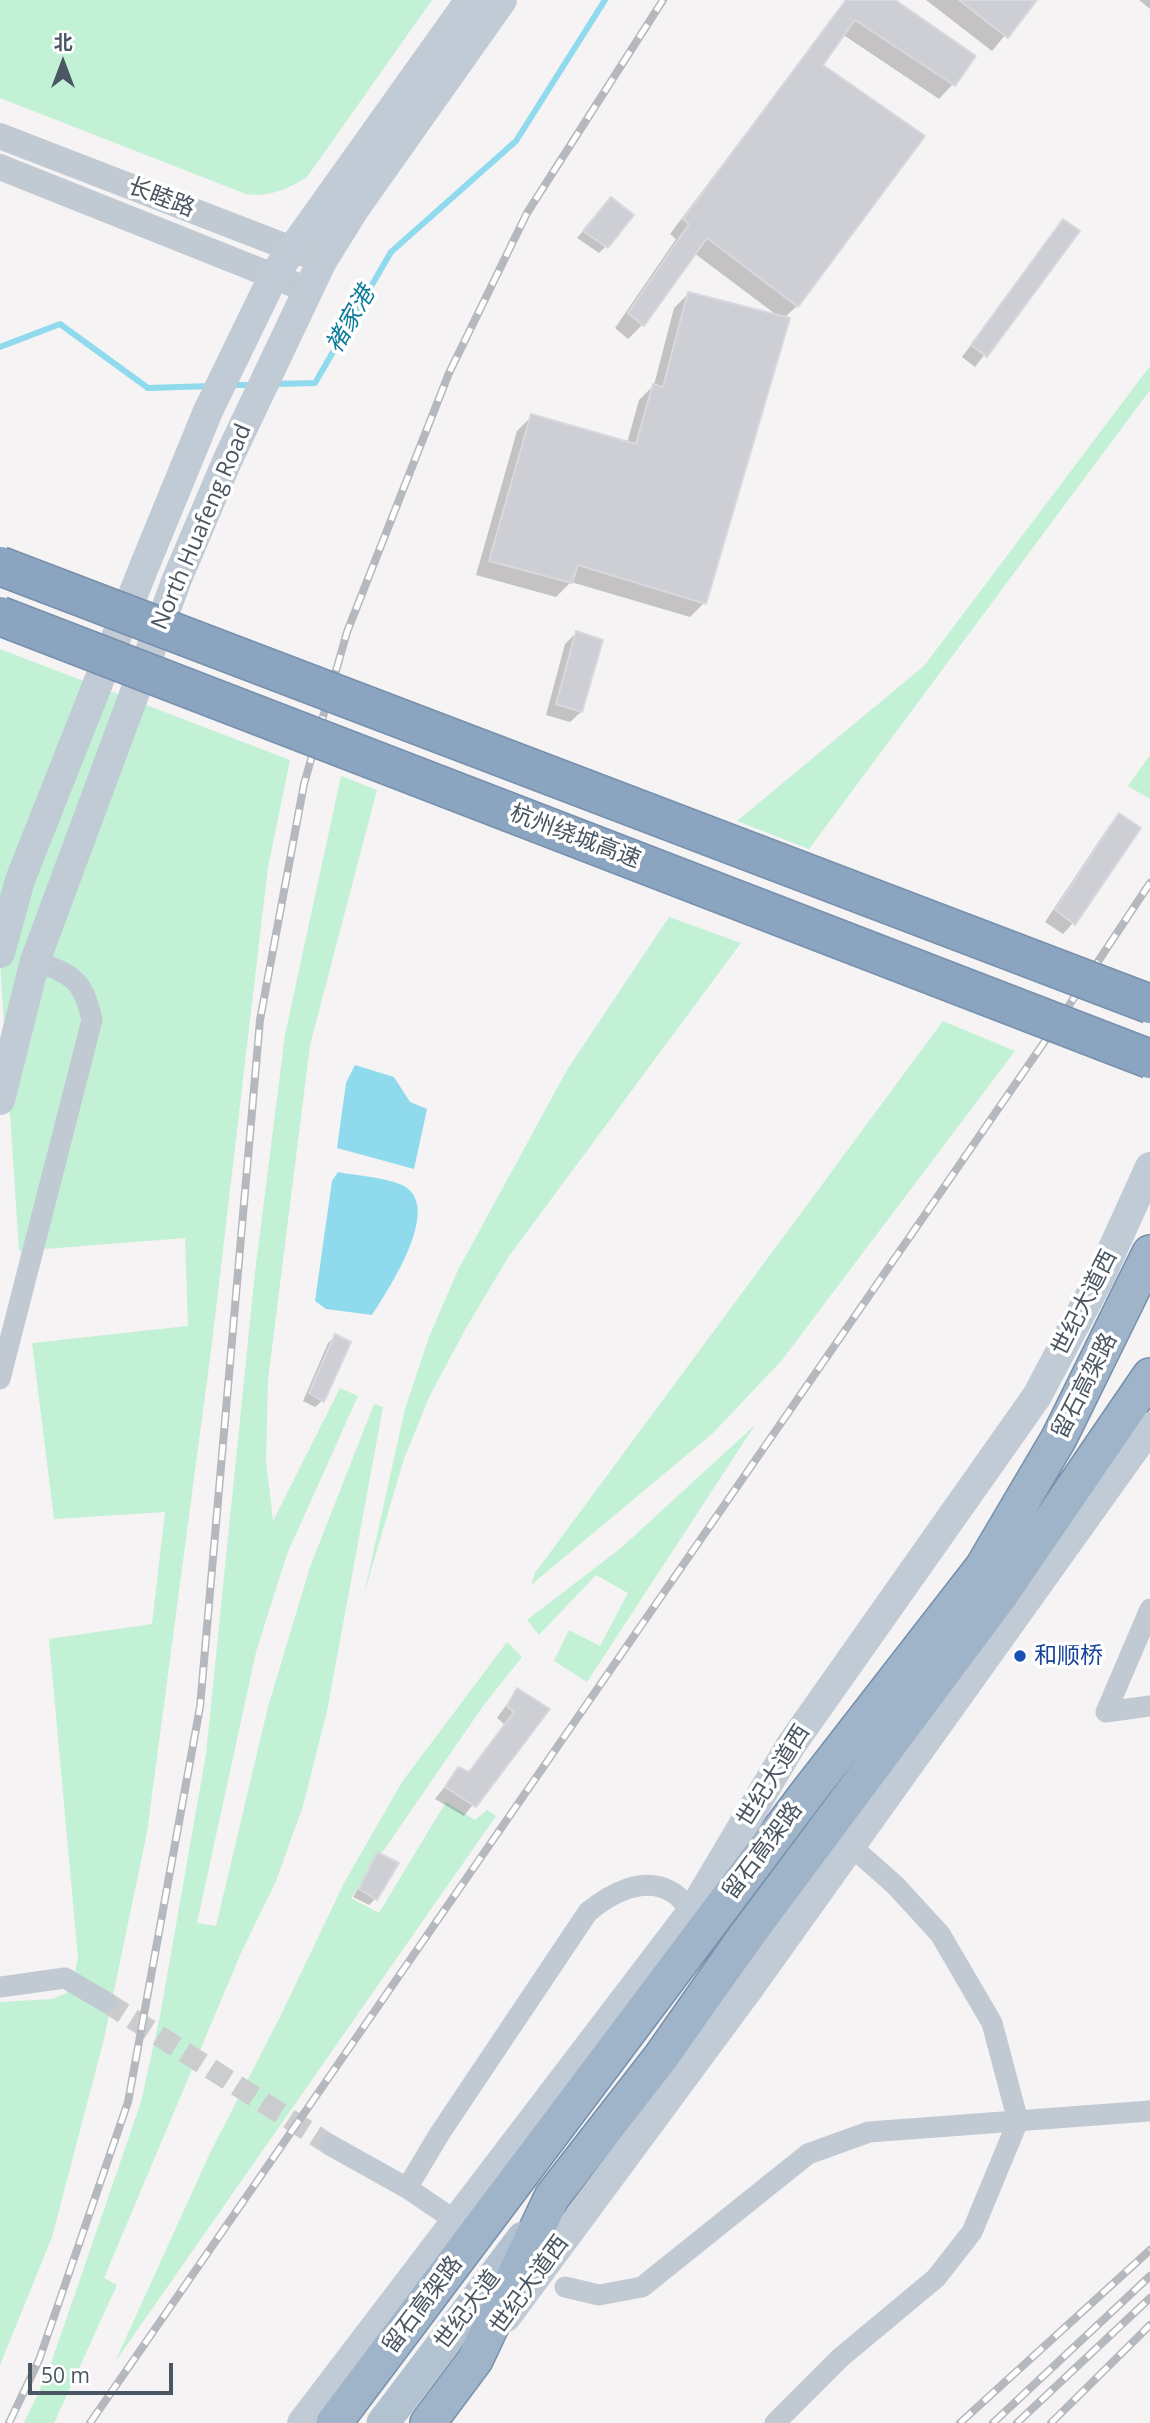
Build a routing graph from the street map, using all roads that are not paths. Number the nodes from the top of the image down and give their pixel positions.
1 (470, 0) edge
2 (502, 0) edge
3 (0, 136) edge
4 (0, 167) edge
5 (290, 248) junction
6 (321, 261) junction
7 (274, 275) junction
8 (308, 290) junction
9 (0, 566) edge
10 (0, 616) edge
11 (0, 953) edge
12 (35, 961) junction
13 (1150, 1004) edge
14 (1150, 1059) edge
15 (0, 1100) edge
16 (1150, 1167) edge
17 (1150, 1253) edge
18 (1150, 1377) edge
19 (0, 1379) edge
20 (1150, 1427) edge
21 (1059, 1438) junction
22 (1150, 1609) edge
23 (1150, 1706) edge
24 (851, 1846) junction
25 (693, 1910) junction
26 (0, 1987) edge
27 (106, 2002) tunnel mouth
28 (1150, 2111) edge
29 (1018, 2121) junction
30 (330, 2145) tunnel mouth
31 (407, 2188) junction
32 (552, 2197) junction
33 (444, 2213) dead end
34 (565, 2287) dead end
35 (475, 2360) junction
36 (302, 2423) edge
37 (334, 2423) edge
38 (383, 2423) edge
39 (428, 2423) edge
40 (775, 2423) edge

1 - 5 main road, North Huafeng Road
2 - 6 main road, North Huafeng Road
3 - 5 street, 长睦路
4 - 7 street, 长睦路
5 - 6 street, 长睦路
5 - 7 main road, North Huafeng Road
6 - 8 main road, North Huafeng Road
7 - 8 street, 长睦路
7 - 11 main road, North Huafeng Road
8 - 12 main road, North Huafeng Road
9 - 13 highway, bridge
10 - 14 highway, 杭州绕城高速, bridge
12 - 15 main road, North Huafeng Road
12 - 19 street
16 - 25 main road, 世纪大道西
17 - 21 highway, 留石高架路
18 - 32 highway, 留石高架路
20 - 24 main road, 世纪大道西
21 - 25 highway
21 - 37 highway, 留石高架路
22 - 23 street
24 - 29 street
24 - 35 main road, 世纪大道西
25 - 31 street
25 - 36 main road, 世纪大道西
26 - 27 street
28 - 29 street
29 - 34 street
29 - 40 street
30 - 31 street
31 - 33 street
32 - 35 highway, 留石高架路
32 - 38 main road, 世纪大道
35 - 39 highway, 留石高架路

